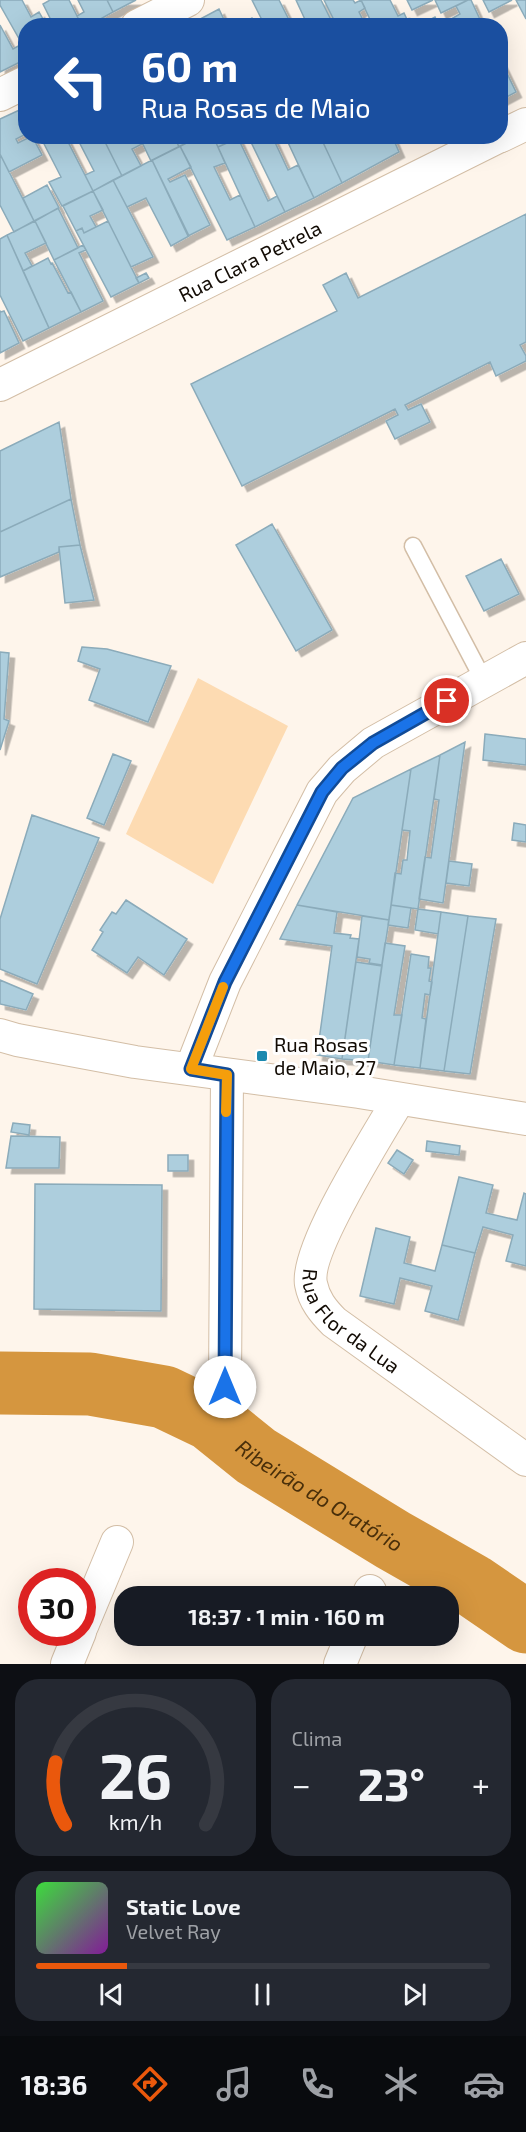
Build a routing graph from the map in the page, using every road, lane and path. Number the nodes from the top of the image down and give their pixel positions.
1 (188, 0) edge
2 (153, 18) edge
3 (18, 86) edge
4 (0, 95) edge
5 (526, 124) edge
6 (508, 133) edge
7 (485, 144) edge
8 (0, 385) edge
9 (413, 546) dead end
10 (526, 658) edge
11 (484, 681) junction
12 (0, 1035) edge
13 (191, 1069) junction
14 (227, 1075) junction
15 (399, 1099) junction
16 (526, 1119) edge
17 (225, 1387) dead end
18 (526, 1460) edge
19 (117, 1542) dead end
20 (96, 1592) edge
21 (74, 1646) edge
22 (347, 1646) edge
23 (67, 1664) edge
24 (340, 1664) edge

1 - 2 street
3 - 4 street
5 - 6 street, Rua Clara Petrela
7 - 8 street, Rua Clara Petrela
9 - 11 lane
10 - 11 street
11 - 13 street
12 - 13 street
13 - 14 street
14 - 15 street
14 - 17 street
15 - 16 street
15 - 18 street, Rua Flor da Lua
19 - 20 street
21 - 23 street
22 - 24 street

